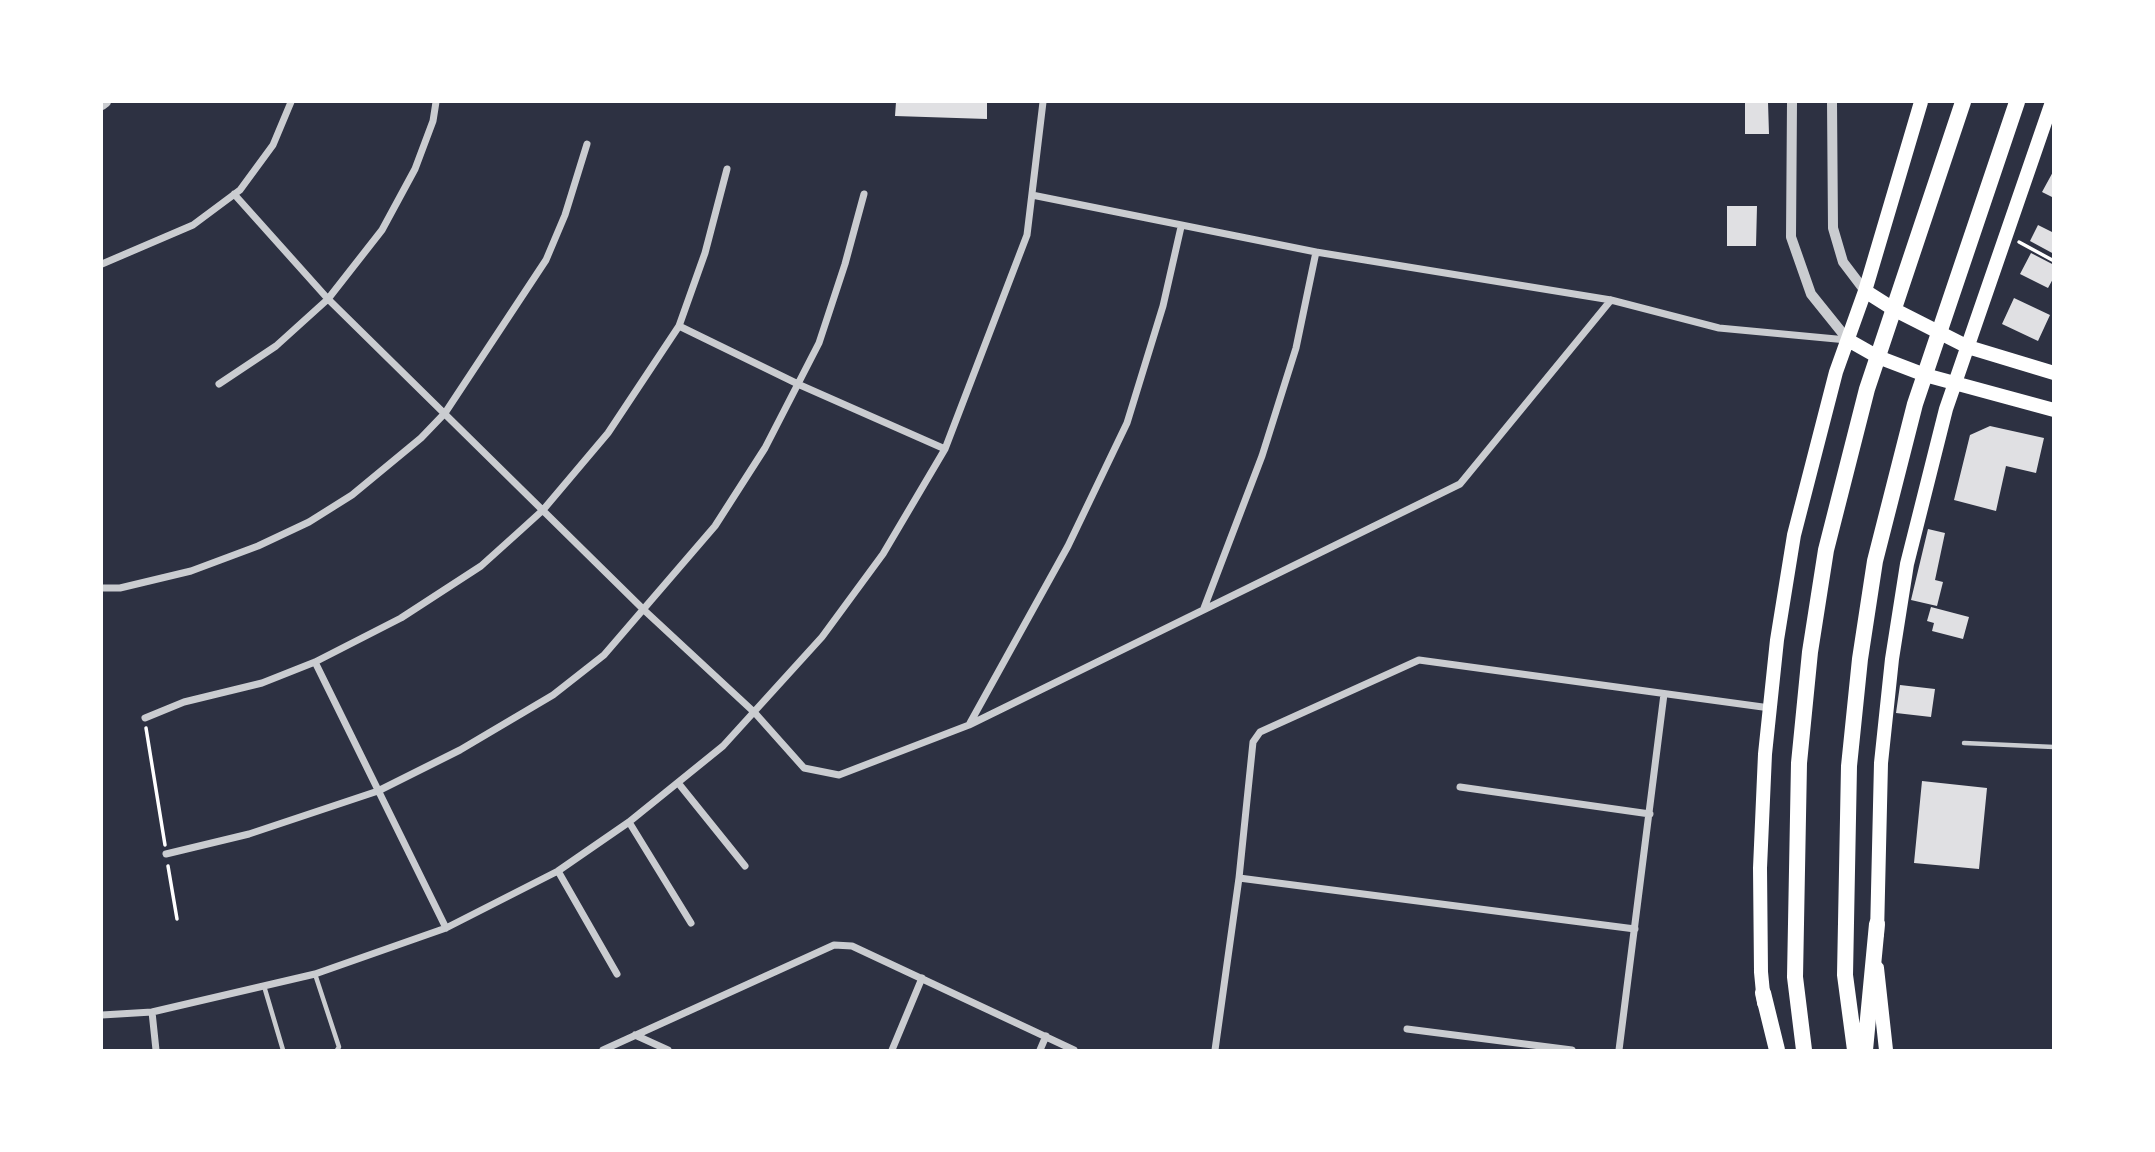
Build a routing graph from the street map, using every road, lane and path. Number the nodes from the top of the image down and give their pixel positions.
1 (106, 102) edge
2 (291, 102) edge
3 (436, 102) edge
4 (1043, 102) edge
5 (1792, 102) edge
6 (1832, 102) edge
7 (1921, 102) edge
8 (1963, 102) edge
9 (2017, 102) edge
10 (2052, 102) edge
11 (102, 105) edge
12 (587, 144) dead end
13 (727, 169) dead end
14 (234, 194) junction
15 (863, 194) dead end
16 (1032, 195) junction
17 (1181, 227) junction
18 (2008, 236) junction
19 (1317, 252) junction
20 (2053, 261) edge
21 (102, 264) edge
22 (1865, 290) junction
23 (328, 299) junction
24 (1611, 300) junction
25 (1895, 310) junction
26 (679, 326) junction
27 (1939, 334) junction
28 (1847, 340) junction
29 (1968, 347) junction
30 (1878, 357) junction
31 (2053, 373) edge
32 (1925, 375) junction
33 (219, 384) dead end
34 (1955, 384) junction
35 (800, 385) junction
36 (2053, 410) edge
37 (445, 413) junction
38 (945, 449) junction
39 (542, 510) junction
40 (102, 588) edge
41 (1204, 608) junction
42 (644, 610) junction
43 (315, 662) junction
44 (1664, 694) junction
45 (1770, 708) junction
46 (755, 713) junction
47 (145, 718) joint
48 (969, 725) junction
49 (1964, 743) dead end
50 (2053, 747) edge
51 (679, 784) junction
52 (1460, 787) dead end
53 (378, 791) junction
54 (1650, 814) junction
55 (629, 822) junction
56 (166, 854) junction
57 (745, 866) dead end
58 (558, 871) junction
59 (1239, 878) junction
60 (177, 919) dead end
61 (691, 923) dead end
62 (1877, 924) junction
63 (446, 928) junction
64 (1635, 929) junction
65 (315, 974) junction
66 (617, 974) dead end
67 (922, 978) junction
68 (264, 986) junction
69 (1763, 993) junction
70 (152, 1012) junction
71 (102, 1015) edge
72 (1407, 1029) dead end
73 (635, 1035) junction
74 (1046, 1036) junction
75 (156, 1051) edge
76 (283, 1051) edge
77 (337, 1051) edge
78 (603, 1051) edge
79 (668, 1051) edge
80 (892, 1051) edge
81 (1040, 1051) edge
82 (1074, 1051) edge
83 (1215, 1051) edge
84 (1572, 1051) edge
85 (1619, 1051) edge
86 (1770, 1051) edge
87 (1777, 1051) edge
88 (1804, 1051) edge
89 (1855, 1051) edge
90 (1866, 1051) edge
91 (1886, 1051) edge

1 - 11 street
2 - 14 street
3 - 23 street
4 - 16 street
5 - 28 street
6 - 22 street
7 - 22 main road
8 - 25 highway
9 - 27 highway
10 - 18 main road
12 - 37 street
13 - 26 street
14 - 21 street
14 - 23 street
15 - 35 street
16 - 17 street
16 - 38 street
17 - 19 street
17 - 48 street
18 - 20 path
18 - 29 main road
19 - 24 street
19 - 41 street
22 - 25 main road
22 - 28 main road
23 - 33 street
23 - 37 street
24 - 28 street
24 - 41 street
25 - 27 main road
25 - 30 highway
26 - 35 street
26 - 39 street
27 - 29 main road
27 - 32 highway
28 - 30 main road
28 - 45 main road
29 - 31 main road
29 - 34 main road
30 - 32 main road
30 - 88 highway
32 - 34 main road
32 - 89 highway
34 - 36 main road
34 - 62 main road
35 - 38 street
35 - 42 street
37 - 39 street
37 - 40 street
38 - 46 street
39 - 42 street
39 - 43 street
41 - 48 street
42 - 46 street
42 - 53 street
43 - 47 street
43 - 53 street
44 - 45 street
44 - 54 street
44 - 59 street
45 - 69 main road
46 - 48 street
46 - 51 street
47 - 56 path
49 - 50 lane
51 - 55 street
51 - 57 street
52 - 54 street
53 - 56 street
53 - 63 street
54 - 64 street
55 - 58 street
55 - 61 street
56 - 60 path
58 - 63 street
58 - 66 street
59 - 64 street
59 - 83 street
62 - 90 highway
62 - 91 main road
63 - 65 street
64 - 85 street
65 - 68 street
65 - 77 lane
67 - 73 street
67 - 74 street
67 - 80 street
68 - 70 street
68 - 76 lane
69 - 86 main road
69 - 87 highway
70 - 71 street
70 - 75 street
72 - 84 street
73 - 78 street
73 - 79 street
74 - 81 street
74 - 82 street

